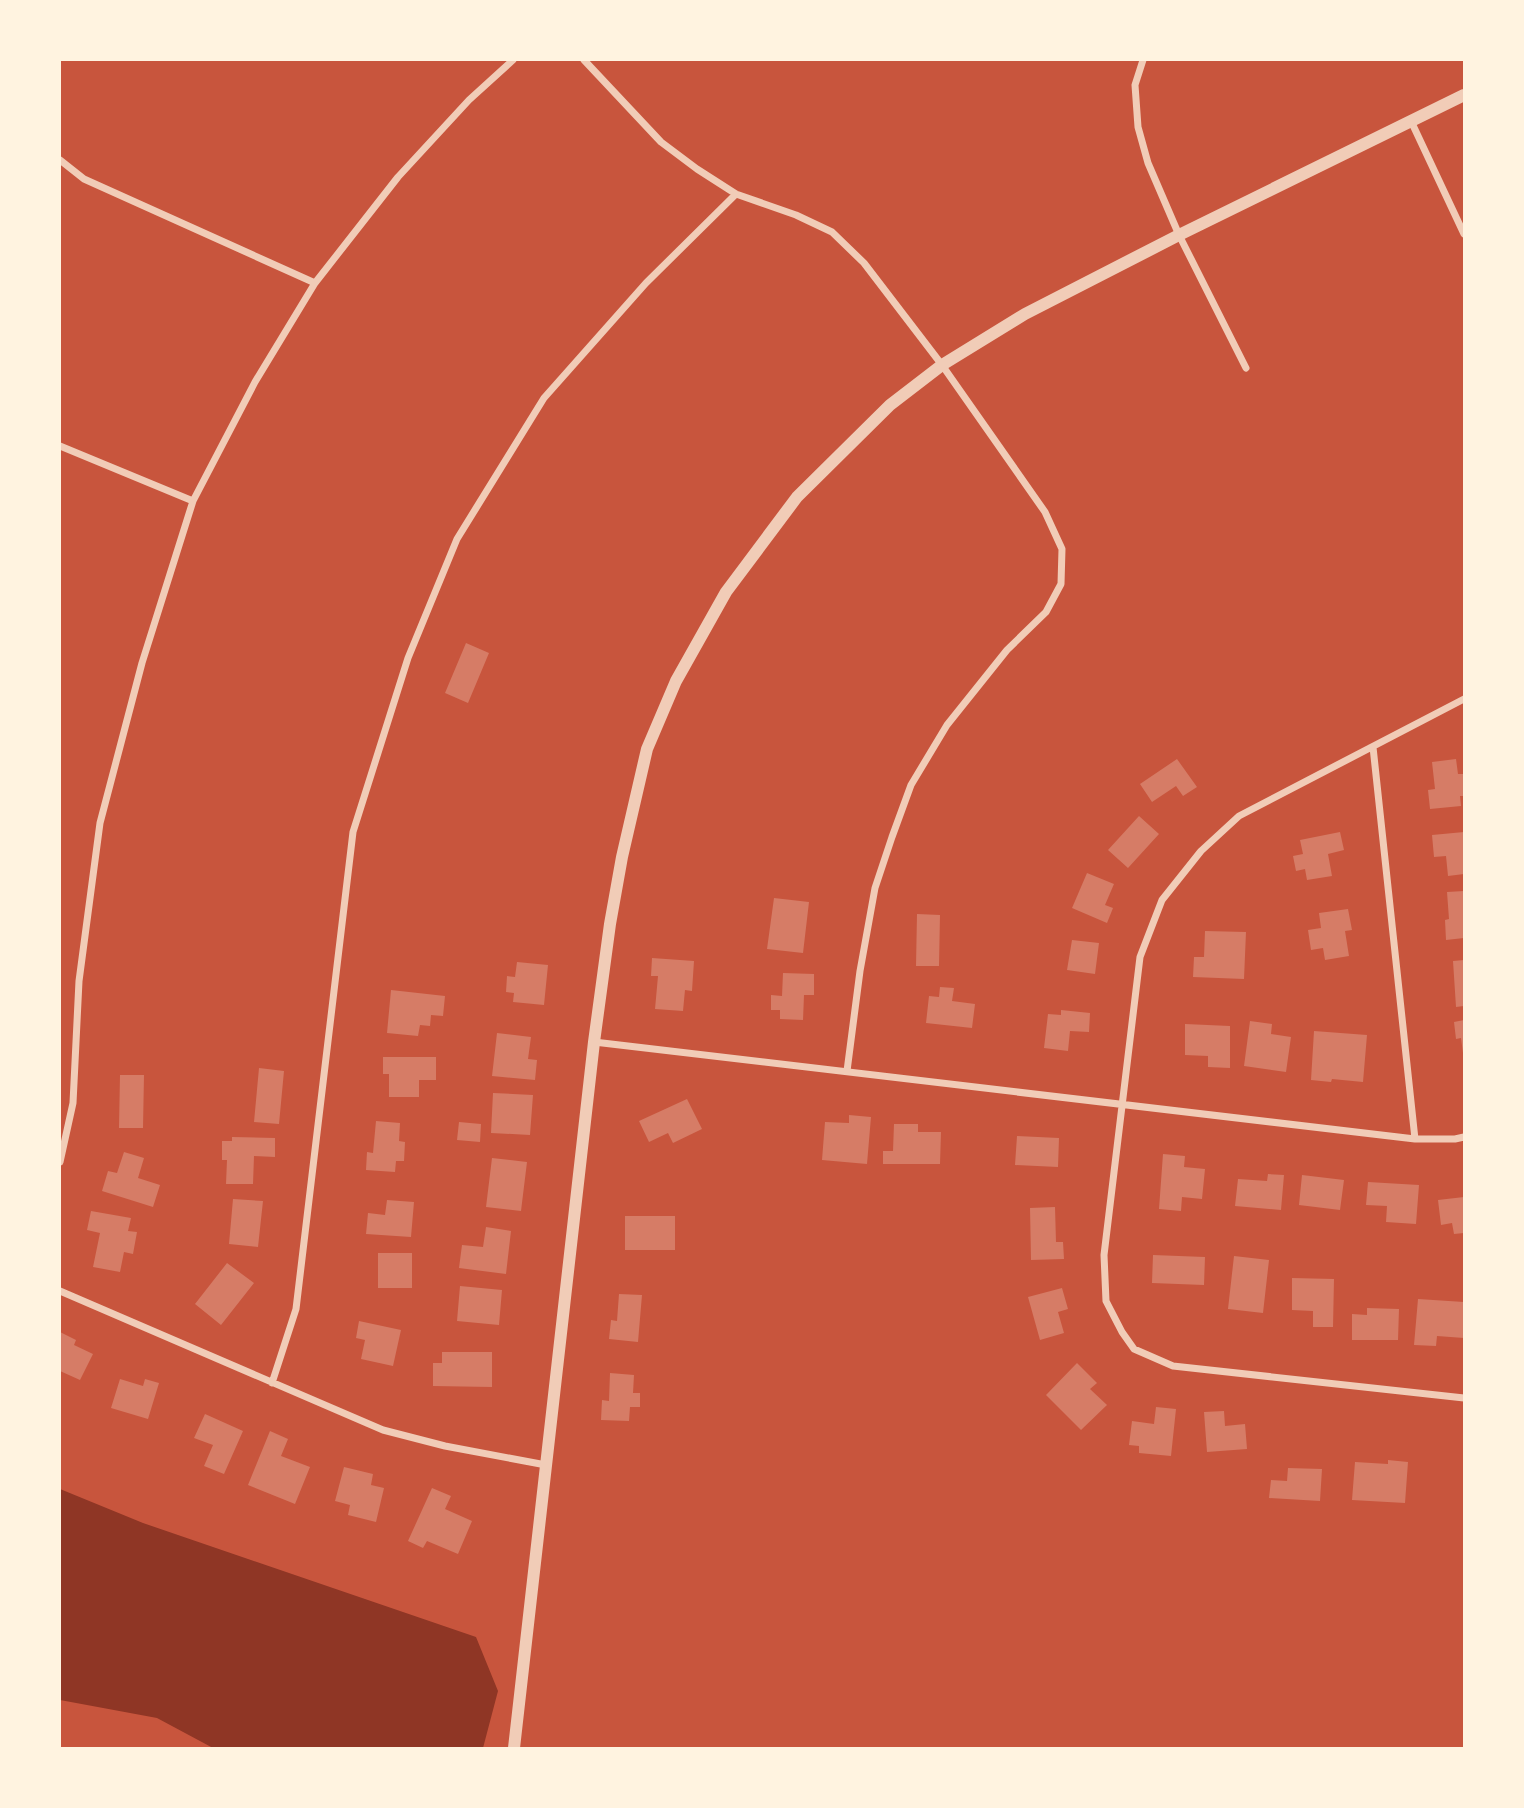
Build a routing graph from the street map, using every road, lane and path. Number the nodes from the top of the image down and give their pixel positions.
1 (513, 60) edge
2 (584, 60) edge
3 (1143, 60) edge
4 (1465, 95) edge
5 (1411, 121) junction
6 (60, 160) edge
7 (736, 194) junction
8 (1465, 234) edge
9 (1179, 235) junction
10 (315, 283) junction
11 (942, 365) junction
12 (1246, 368) dead end
13 (60, 446) edge
14 (193, 500) junction
15 (1465, 699) edge
16 (1373, 747) junction
17 (594, 1042) junction
18 (847, 1071) junction
19 (1122, 1105) junction
20 (1465, 1137) edge
21 (1415, 1139) junction
22 (60, 1162) edge
23 (60, 1291) edge
24 (272, 1383) junction
25 (1465, 1398) edge
26 (546, 1465) junction
27 (514, 1748) edge

1 - 10 street
2 - 7 street
3 - 9 street
4 - 5 street
5 - 8 street
5 - 9 street
6 - 10 street
7 - 11 street
7 - 24 street
9 - 11 street
9 - 12 street
10 - 14 street
11 - 17 street
11 - 18 street
13 - 14 street
14 - 22 street
15 - 16 street
16 - 19 street
16 - 21 street
17 - 18 street
17 - 26 street
18 - 19 street
19 - 21 street
19 - 25 street
20 - 21 street
23 - 24 street
24 - 26 street
26 - 27 street

